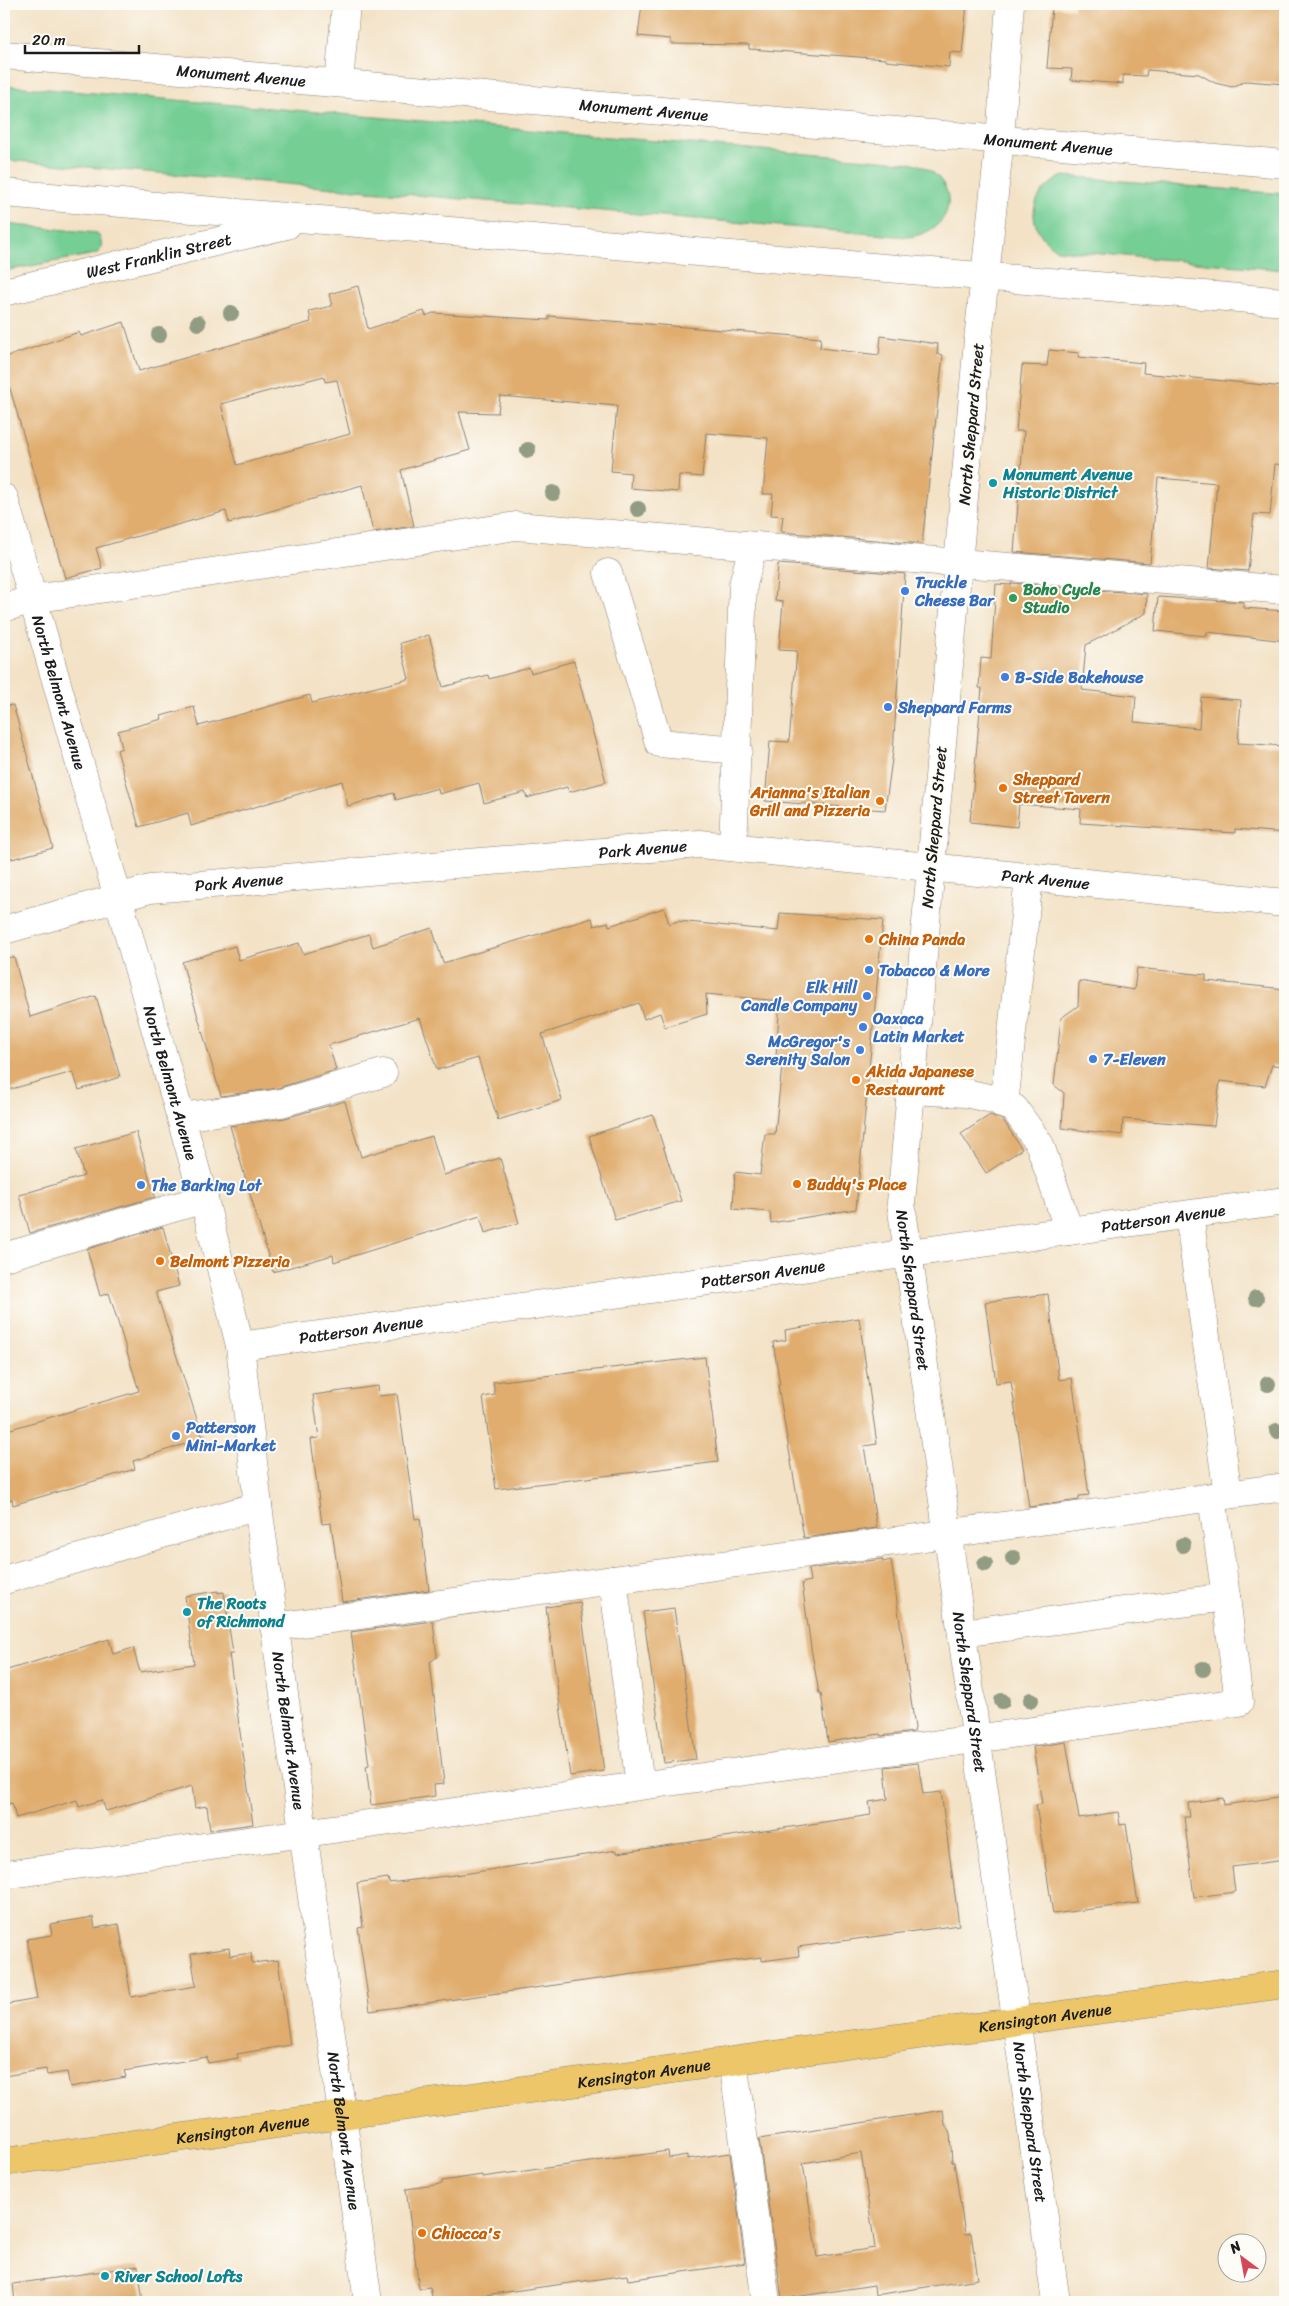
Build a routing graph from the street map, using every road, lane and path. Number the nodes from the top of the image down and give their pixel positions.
1 (346, 4) edge
2 (1010, 4) edge
3 (4, 55) edge
4 (339, 83) junction
5 (1000, 140) junction
6 (1285, 164) edge
7 (4, 193) edge
8 (312, 219) junction
9 (985, 276) junction
10 (4, 292) edge
11 (1285, 302) edge
12 (4, 498) edge
13 (753, 546) junction
14 (958, 564) junction
15 (608, 573) dead end
16 (1285, 590) edge
17 (33, 599) junction
18 (4, 608) edge
19 (738, 750) junction
20 (733, 847) junction
21 (931, 866) junction
22 (1029, 878) junction
23 (118, 897) junction
24 (1285, 903) edge
25 (4, 930) edge
26 (383, 1073) dead end
27 (911, 1090) junction
28 (1004, 1105) junction
29 (181, 1117) junction
30 (204, 1199) junction
31 (1285, 1201) edge
32 (1189, 1215) junction
33 (1069, 1231) junction
34 (907, 1254) junction
35 (4, 1257) edge
36 (240, 1346) junction
37 (1285, 1487) edge
38 (1220, 1496) junction
39 (258, 1506) junction
40 (948, 1534) junction
41 (4, 1580) edge
42 (613, 1580) junction
43 (1226, 1597) junction
44 (274, 1627) junction
45 (962, 1633) junction
46 (976, 1738) junction
47 (640, 1785) junction
48 (303, 1832) junction
49 (4, 1875) edge
50 (1285, 1984) edge
51 (1016, 2021) junction
52 (733, 2061) junction
53 (342, 2115) junction
54 (4, 2162) edge
55 (368, 2302) edge
56 (766, 2302) edge
57 (1056, 2302) edge

1 - 4 street
2 - 5 street, North Sheppard Street
3 - 4 street, Monument Avenue
4 - 5 street, Monument Avenue
5 - 6 street, Monument Avenue
5 - 9 street, North Sheppard Street
7 - 8 street
8 - 9 street
8 - 10 street, West Franklin Street
9 - 11 street
9 - 14 street, North Sheppard Street
12 - 17 street, North Belmont Avenue
13 - 14 street
13 - 17 street
13 - 19 street
14 - 16 street
14 - 21 street, North Sheppard Street
15 - 19 street
17 - 18 street
17 - 23 street, North Belmont Avenue
19 - 20 street
20 - 21 street, Park Avenue
20 - 23 street, Park Avenue
21 - 22 street, Park Avenue
21 - 27 street, North Sheppard Street
22 - 24 street, Park Avenue
22 - 28 street
23 - 25 street, Park Avenue
23 - 29 street, North Belmont Avenue
26 - 29 street
27 - 28 street
27 - 34 street, North Sheppard Street
28 - 33 street
29 - 30 street, North Belmont Avenue
30 - 35 street
30 - 36 street, North Belmont Avenue
31 - 32 street, Patterson Avenue
32 - 33 street, Patterson Avenue
32 - 38 street
33 - 34 street, Patterson Avenue
34 - 36 street, Patterson Avenue
34 - 40 street, North Sheppard Street
36 - 39 street, North Belmont Avenue
37 - 38 street
38 - 40 street
38 - 43 street
39 - 41 street
39 - 44 street, North Belmont Avenue
40 - 42 street
40 - 45 street, North Sheppard Street
42 - 44 street
42 - 47 street
43 - 45 street
43 - 46 street
44 - 48 street, North Belmont Avenue
45 - 46 street, North Sheppard Street
46 - 47 street
46 - 51 street, North Sheppard Street
47 - 48 street
48 - 49 street
48 - 53 street, North Belmont Avenue
50 - 51 main road, Kensington Avenue
51 - 52 main road, Kensington Avenue
51 - 57 street, North Sheppard Street
52 - 53 main road, Kensington Avenue
52 - 56 street
53 - 54 main road, Kensington Avenue
53 - 55 street, North Belmont Avenue

